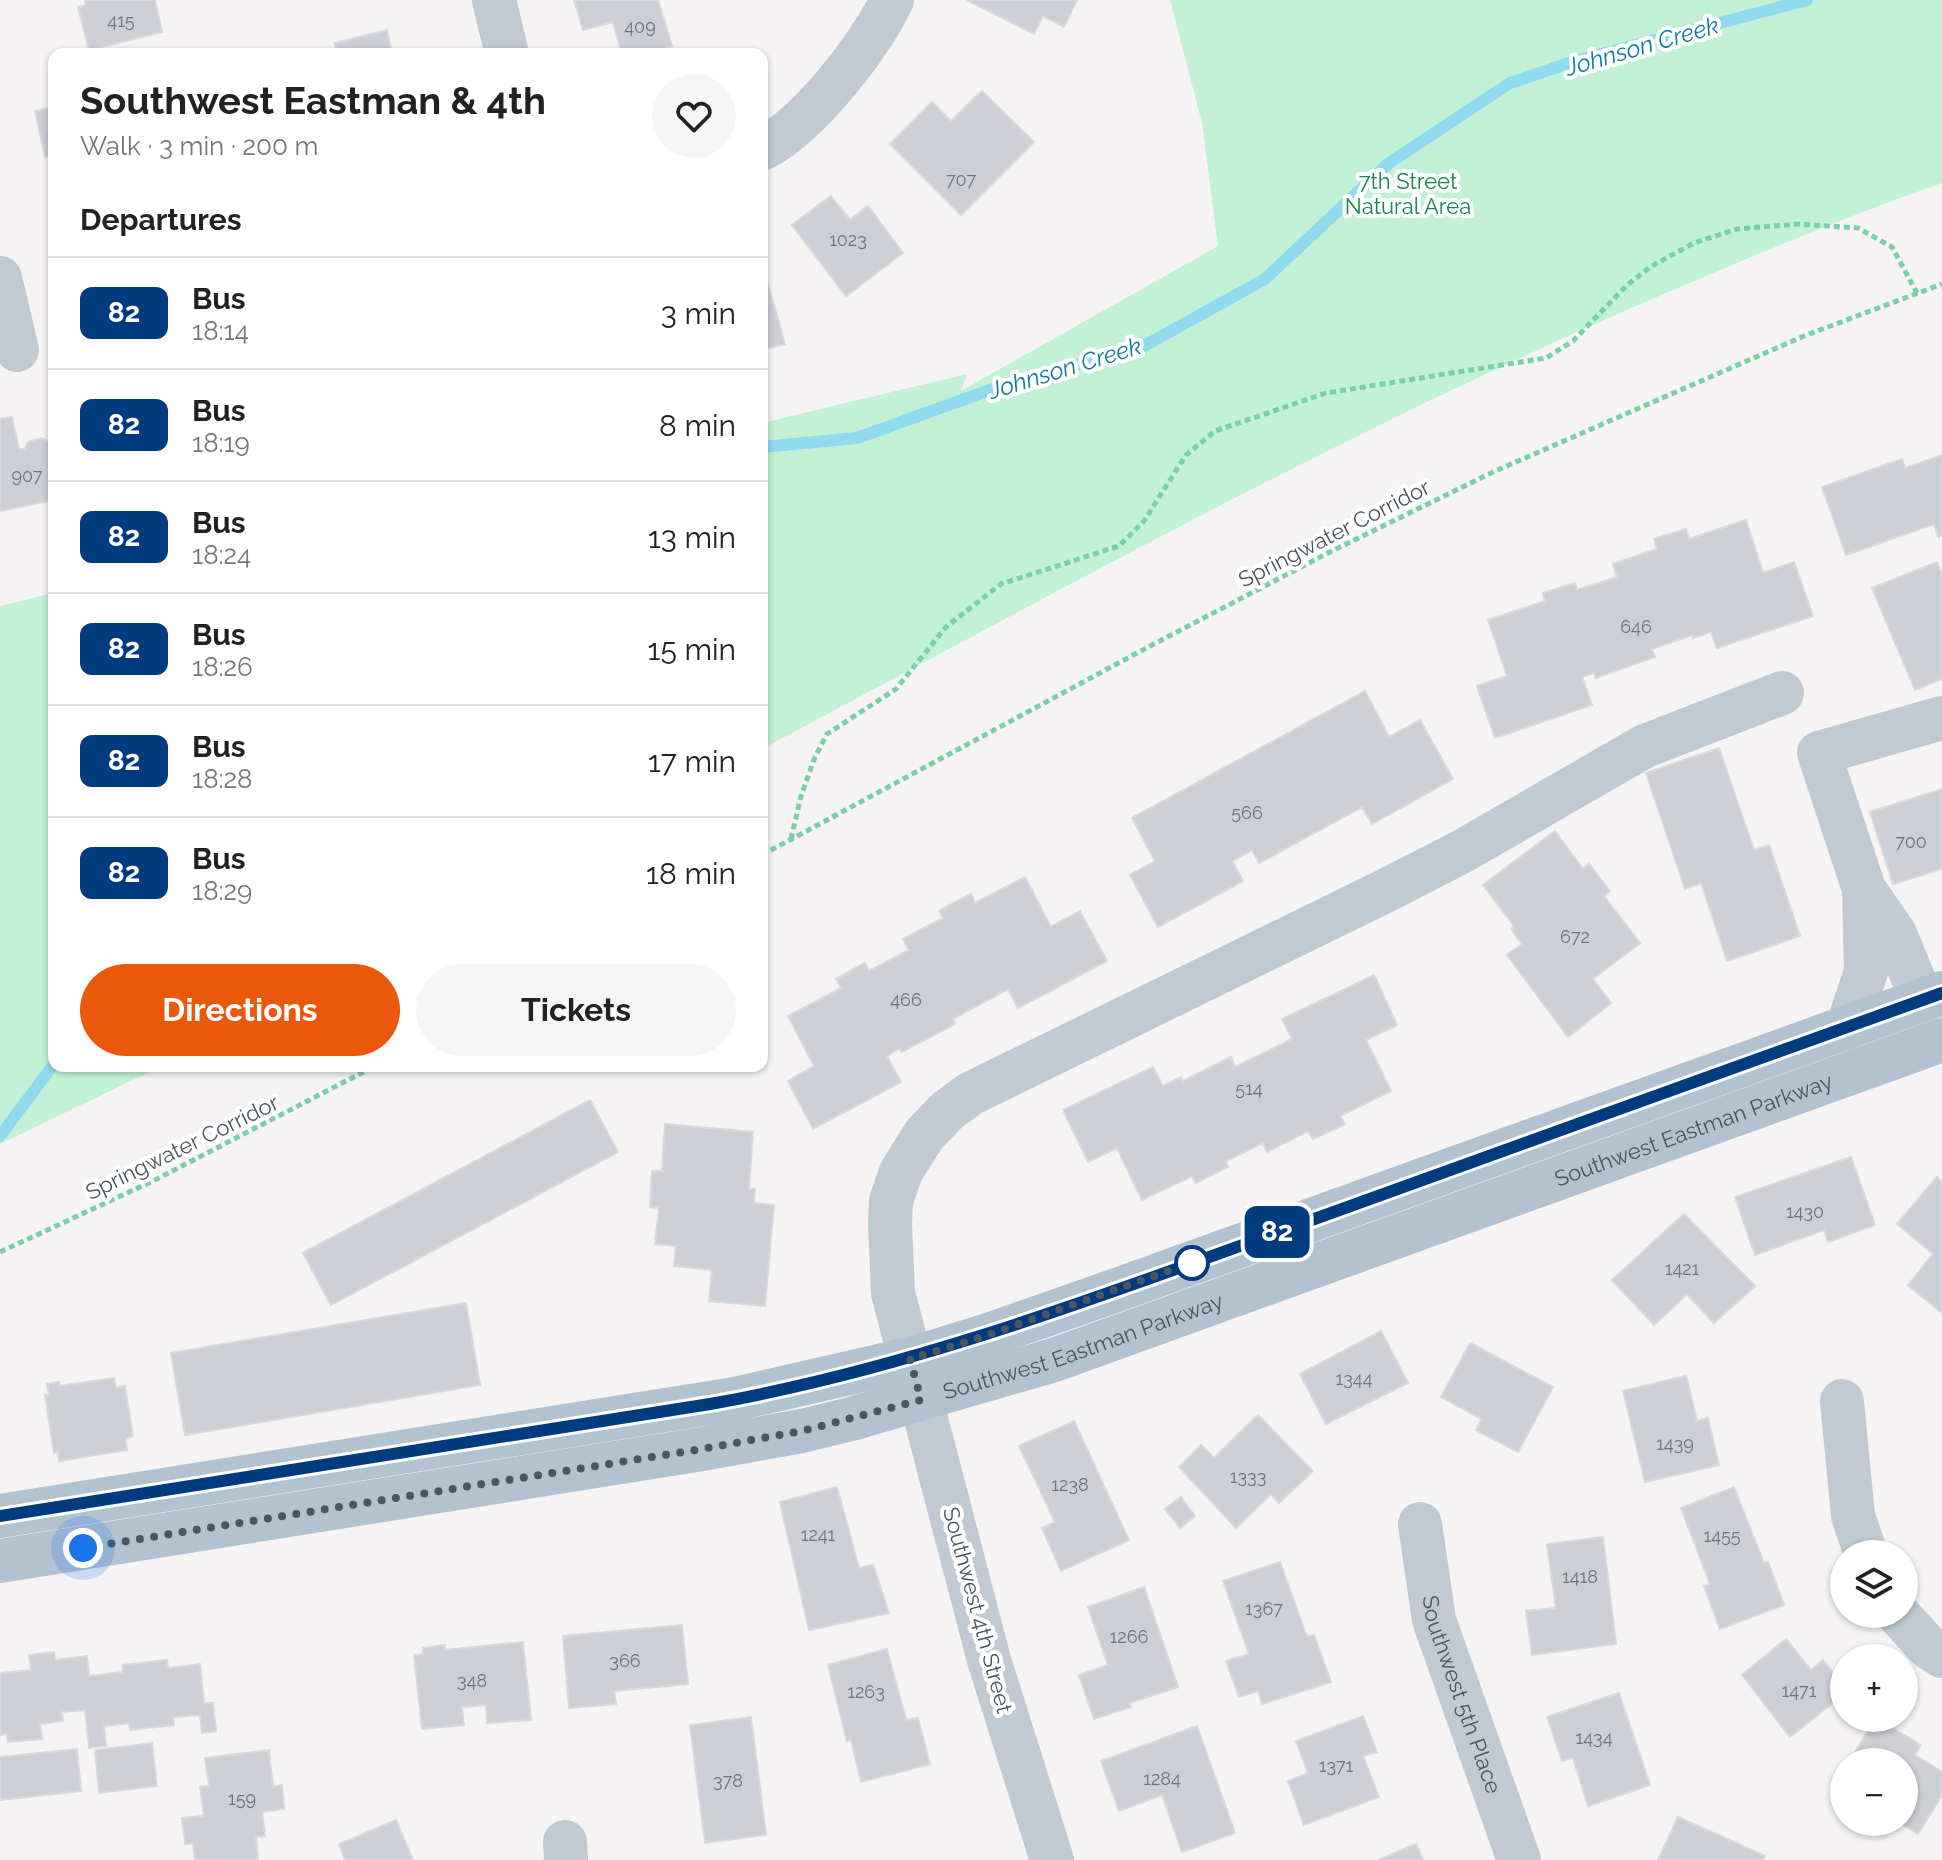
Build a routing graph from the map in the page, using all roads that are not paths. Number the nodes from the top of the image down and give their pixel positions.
1 (494, 0) edge
2 (892, 0) edge
3 (506, 48) edge
4 (768, 146) edge
5 (0, 278) edge
6 (24, 348) edge
7 (1782, 693) dead end
8 (1942, 718) edge
9 (1864, 889) junction
10 (1932, 997) edge
11 (1847, 1028) junction
12 (1942, 1040) edge
13 (1744, 1112) junction
14 (916, 1379) junction
15 (1842, 1401) dead end
16 (0, 1516) edge
17 (1420, 1524) dead end
18 (1861, 1540) edge
19 (0, 1561) edge
20 (1911, 1628) edge
21 (1942, 1656) edge
22 (1052, 1860) edge
23 (1519, 1860) edge

1 - 3 street
2 - 4 street
5 - 6 street
7 - 14 street, Southwest 4th Street
8 - 9 street
9 - 10 street
9 - 11 street
10 - 11 main road, Southwest Eastman Parkway
10 - 13 main road
11 - 14 main road, Southwest Eastman Parkway
12 - 13 main road, Southwest Eastman Parkway
13 - 14 main road, Southwest Eastman Parkway
14 - 16 main road, Southwest Eastman Parkway
14 - 19 main road, Southwest Eastman Parkway
14 - 22 street, Southwest 4th Street
15 - 18 street
17 - 23 street, Southwest 5th Place
20 - 21 street

